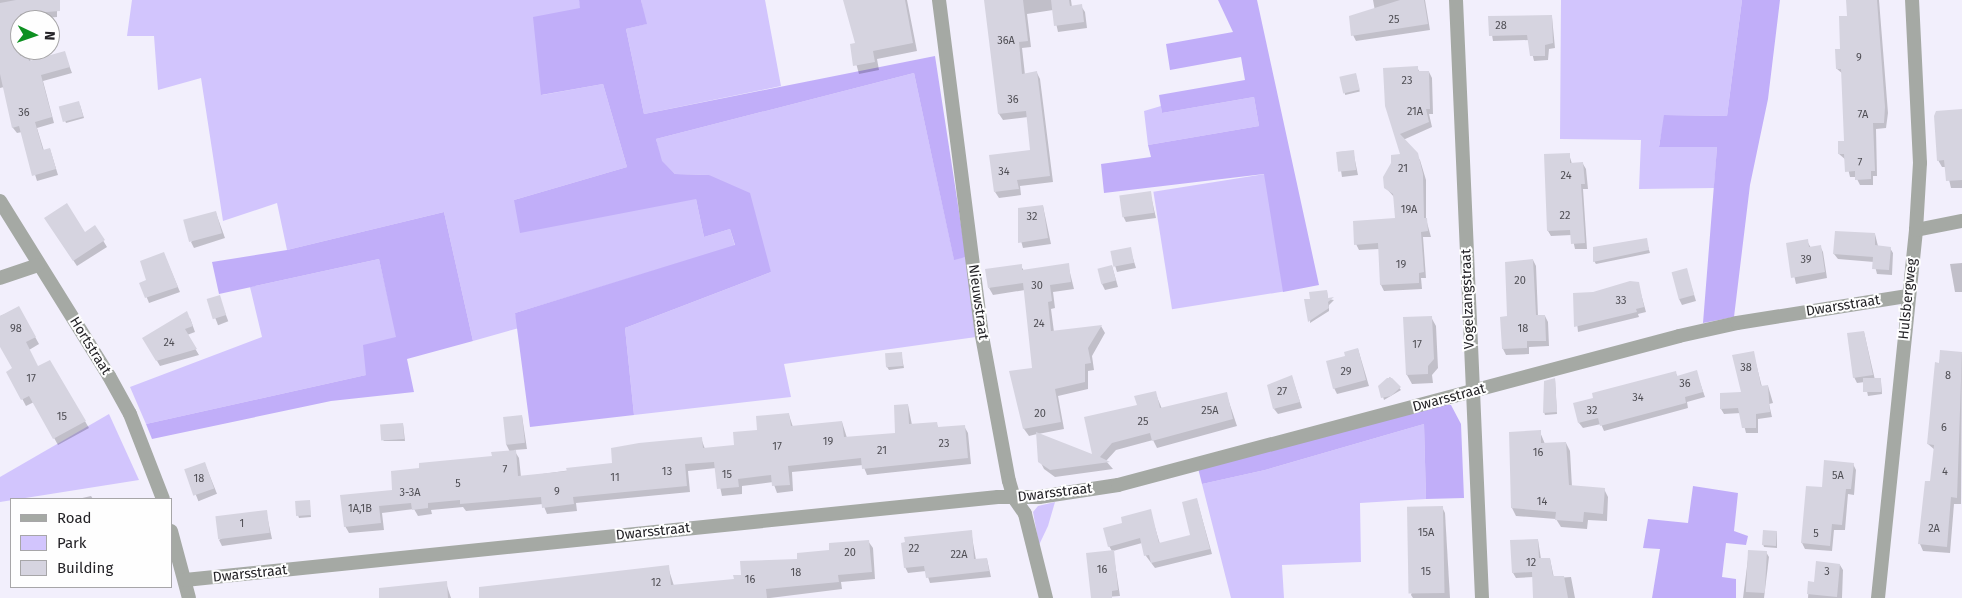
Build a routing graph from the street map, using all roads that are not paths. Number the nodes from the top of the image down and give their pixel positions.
1 (939, 0) edge
2 (1456, 0) edge
3 (1912, 0) edge
4 (0, 201) edge
5 (1962, 221) edge
6 (1916, 230) junction
7 (38, 265) junction
8 (0, 278) edge
9 (1908, 296) junction
10 (1472, 392) junction
11 (163, 498) edge
12 (1014, 498) junction
13 (172, 535) edge
14 (184, 580) junction
15 (189, 598) edge
16 (1046, 598) edge
17 (1482, 598) edge
18 (1878, 598) edge

1 - 12 street, Nieuwstraat
2 - 10 street, Vogelzangstraat
3 - 6 street, Hulsbergweg
4 - 7 street, Hortstraat
5 - 6 street
6 - 9 street, Hulsbergweg
7 - 8 street
7 - 11 street, Hortstraat
9 - 10 street, Dwarsstraat
9 - 18 street, Hulsbergweg
10 - 12 street, Dwarsstraat
10 - 17 street, Vogelzangstraat
12 - 14 street, Dwarsstraat
12 - 16 street, Nieuwstraat
13 - 14 street
14 - 15 street

